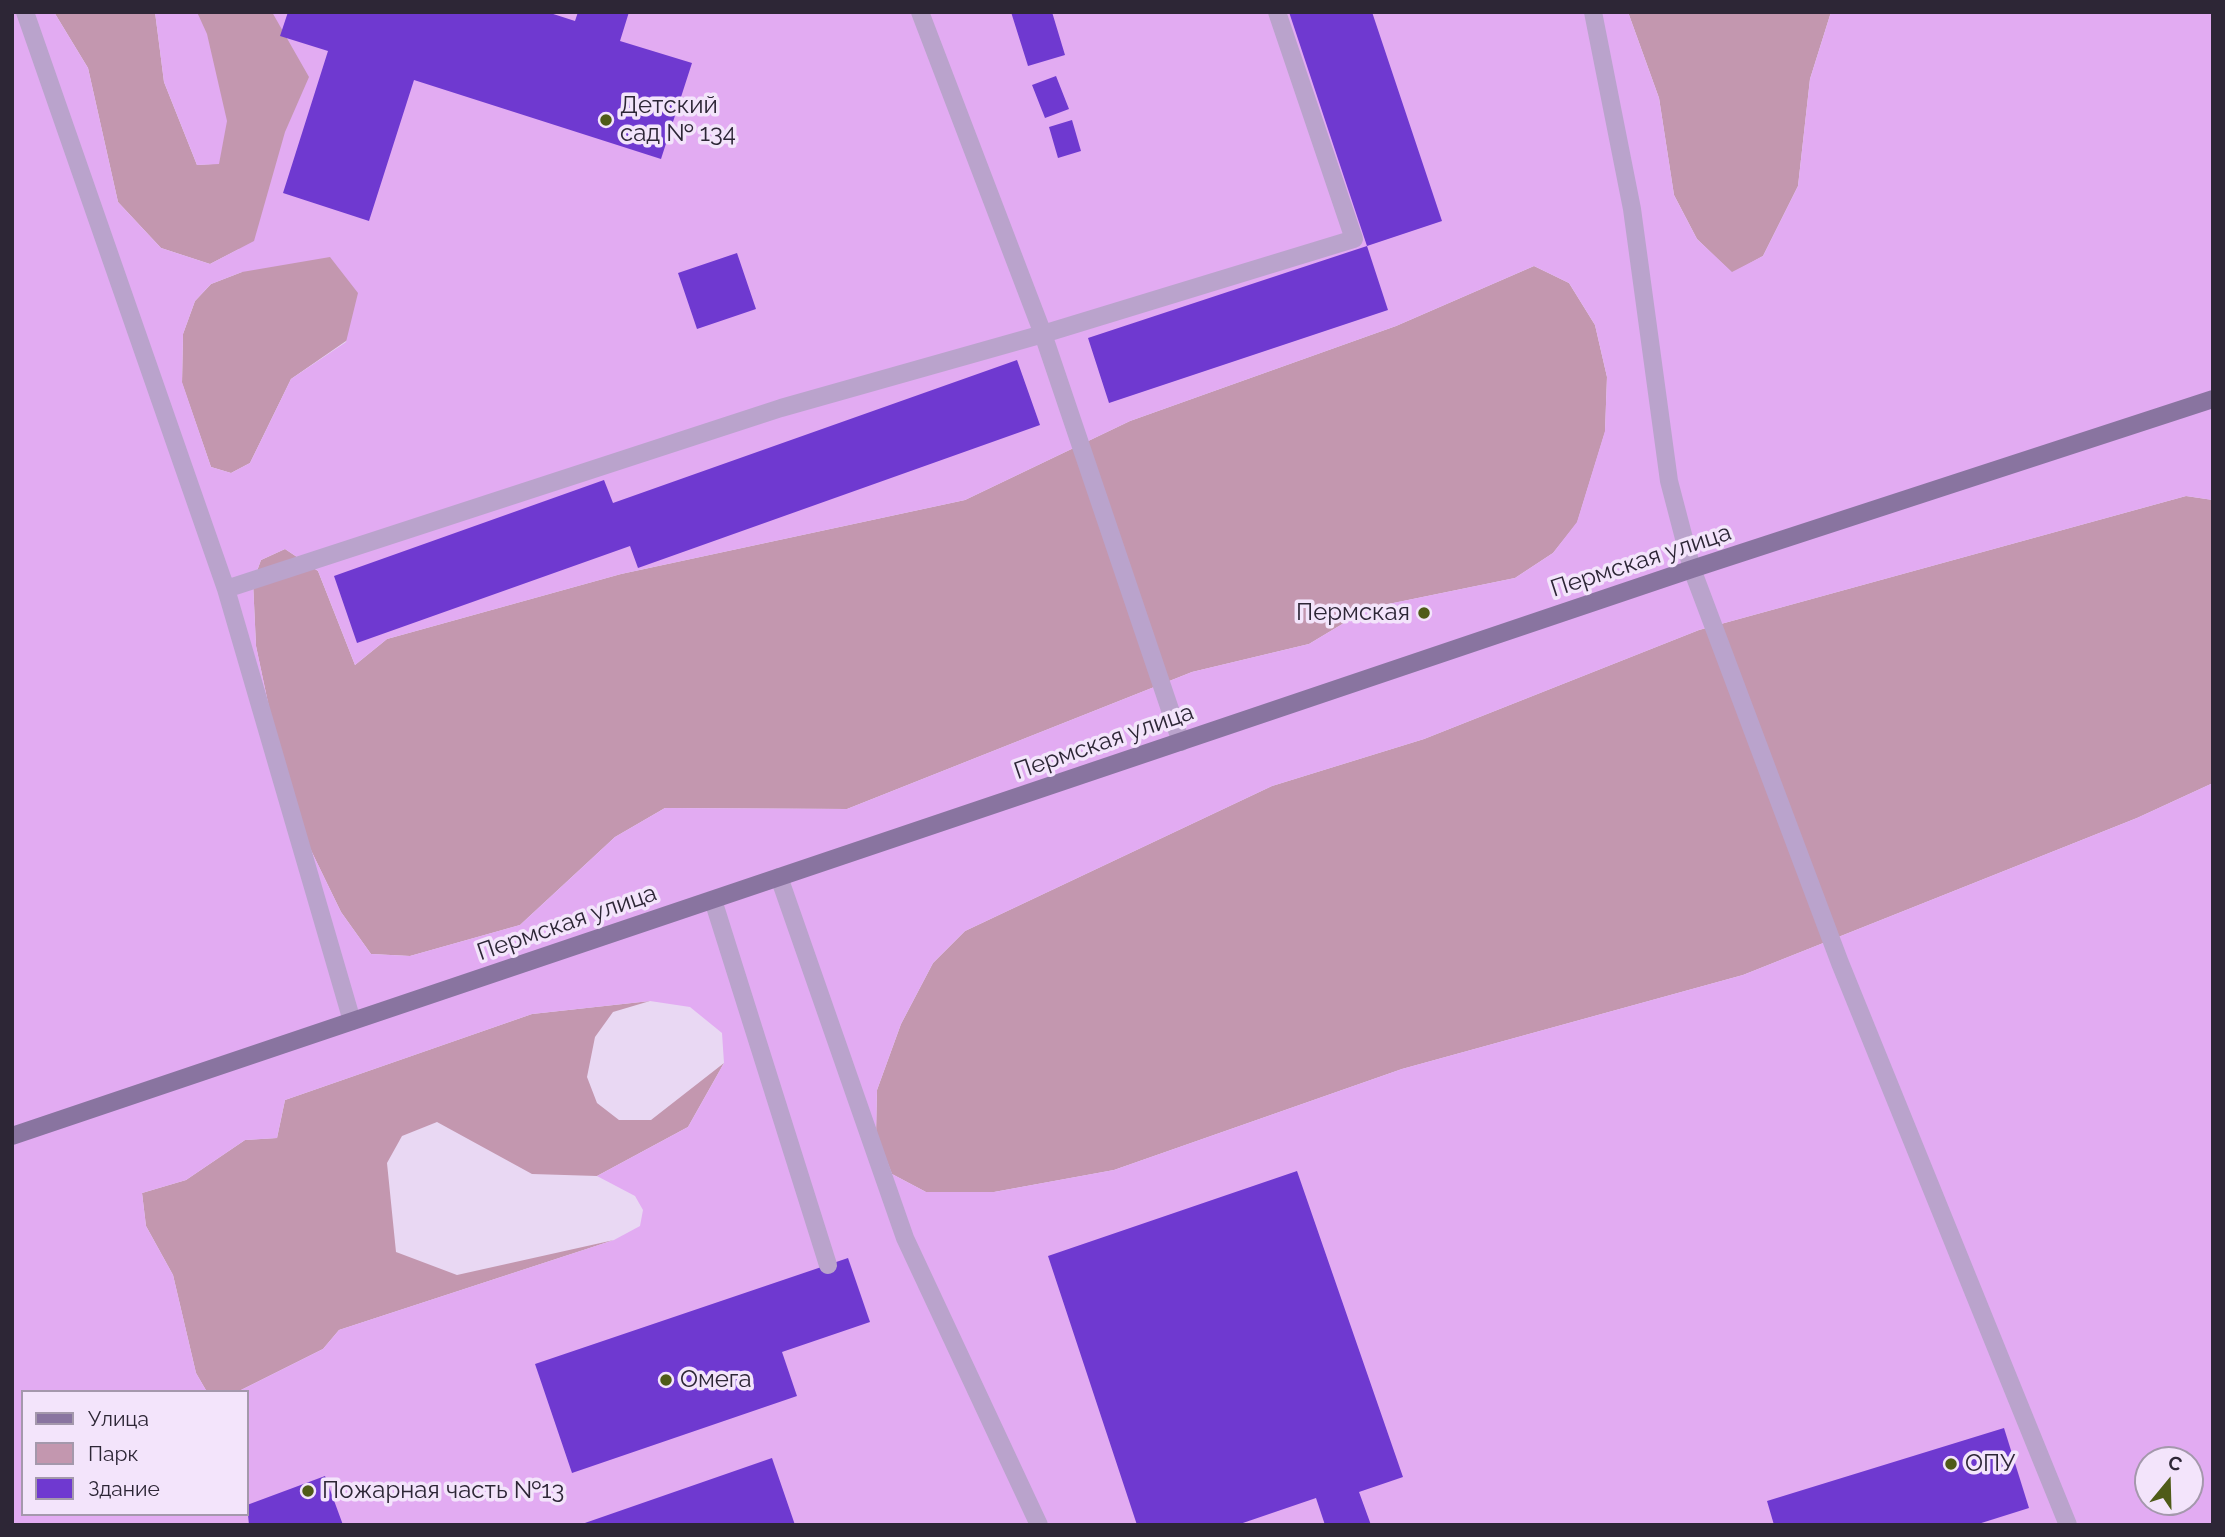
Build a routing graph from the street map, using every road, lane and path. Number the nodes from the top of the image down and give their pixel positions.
1 (25, 12) edge
2 (920, 12) edge
3 (1277, 12) edge
4 (1592, 12) edge
5 (1043, 334) junction
6 (2213, 399) edge
7 (1692, 569) junction
8 (226, 589) junction
9 (1181, 742) junction
10 (779, 877) junction
11 (713, 900) junction
12 (352, 1021) junction
13 (12, 1136) edge
14 (828, 1265) dead end
15 (1040, 1525) edge
16 (2068, 1525) edge

1 - 8 lane
2 - 5 lane
3 - 5 lane
4 - 7 lane
5 - 8 lane
5 - 9 lane
6 - 7 street, Пермская улица
7 - 9 street, Пермская улица
7 - 16 lane
8 - 12 lane
9 - 10 street, Пермская улица
10 - 11 street, Пермская улица
10 - 15 lane
11 - 12 street, Пермская улица
11 - 14 lane
12 - 13 street, Пермская улица

